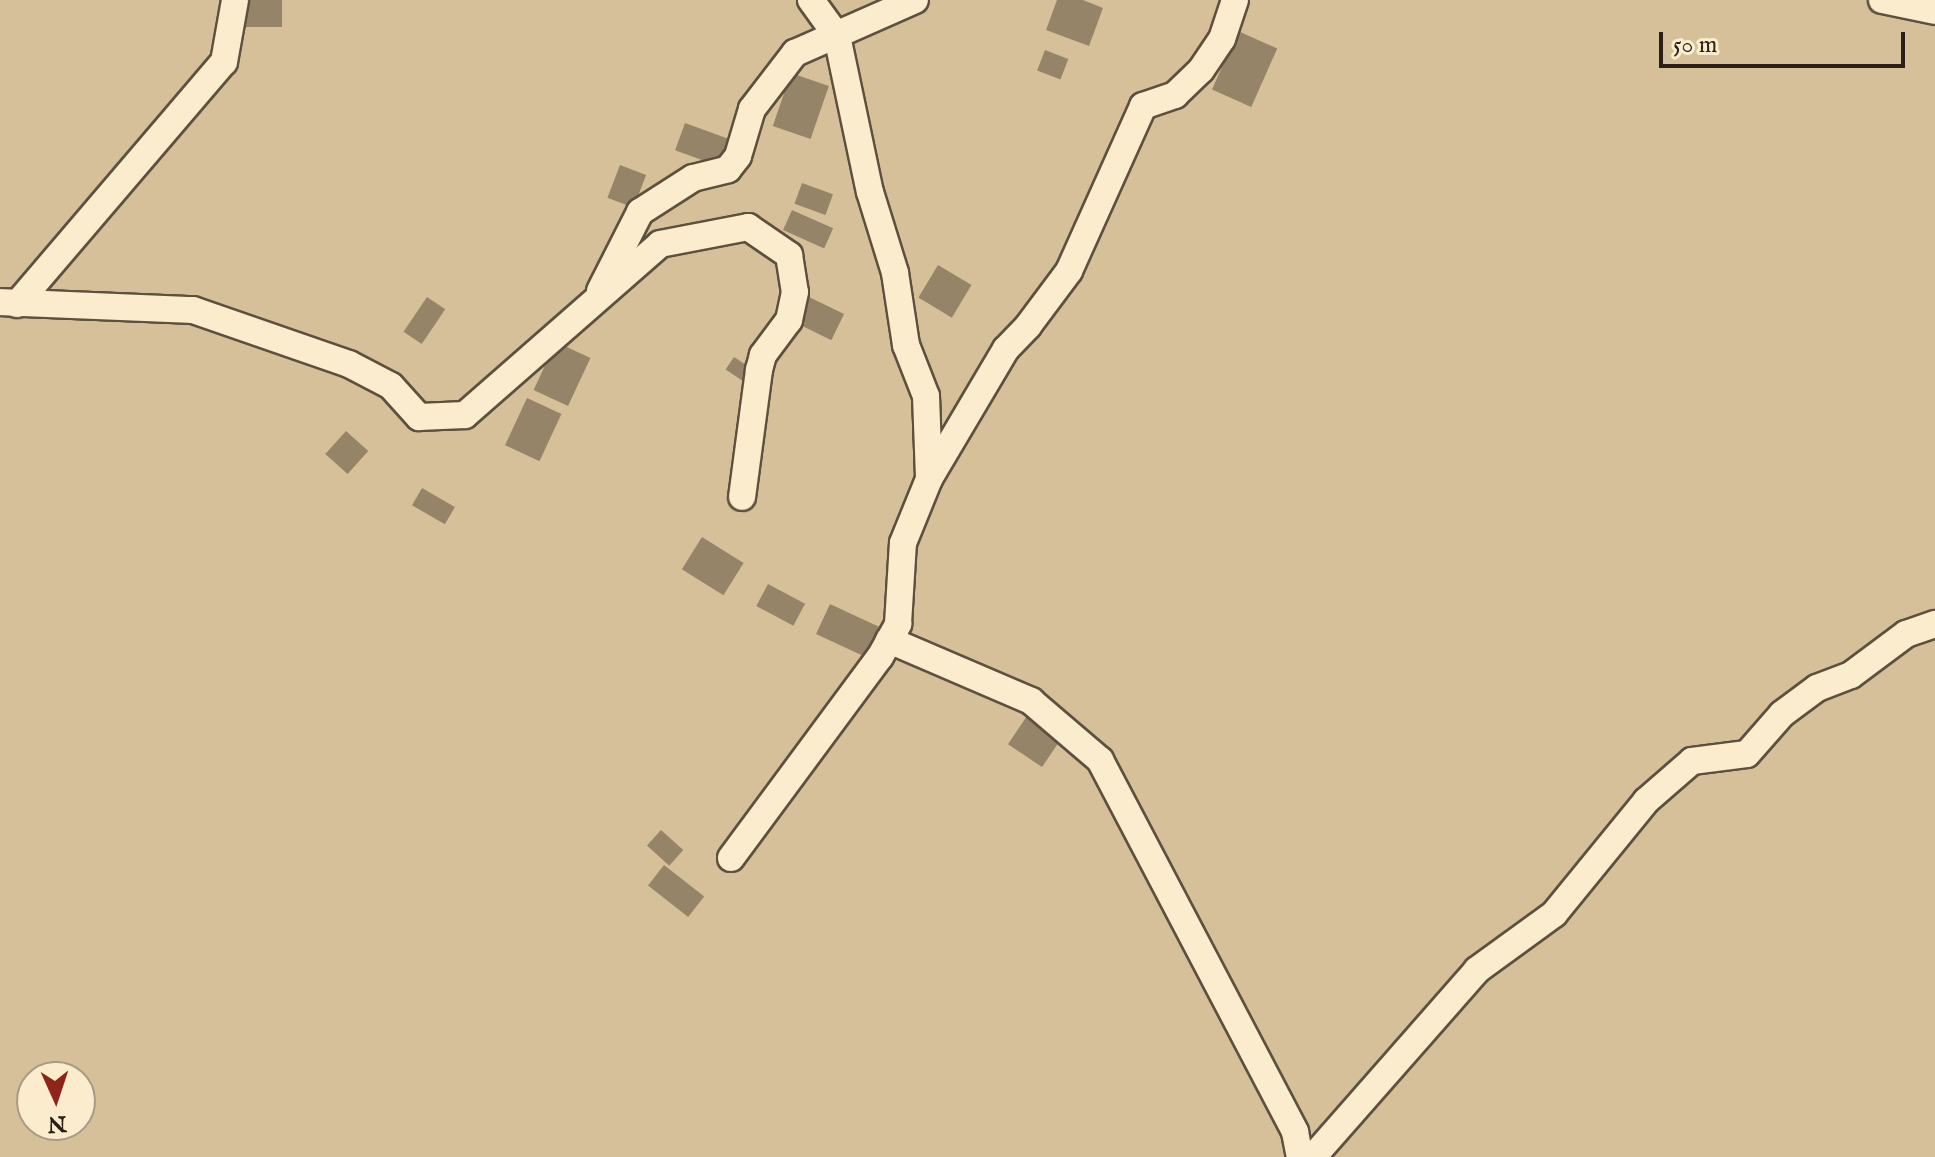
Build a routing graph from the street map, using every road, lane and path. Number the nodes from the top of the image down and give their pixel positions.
1 (235, 0) edge
2 (811, 0) edge
3 (915, 0) edge
4 (1235, 0) edge
5 (1882, 0) edge
6 (1935, 11) edge
7 (837, 36) junction
8 (8, 303) edge
9 (593, 304) junction
10 (929, 479) junction
11 (742, 497) dead end
12 (1935, 624) edge
13 (889, 640) junction
14 (731, 858) dead end
15 (1300, 1157) edge
16 (1313, 1157) edge

1 - 8 street
2 - 7 street
3 - 7 street
4 - 10 street
5 - 6 street
7 - 9 street
7 - 10 street
8 - 9 street
9 - 11 street
10 - 13 street
12 - 16 street
13 - 14 street
13 - 15 street

